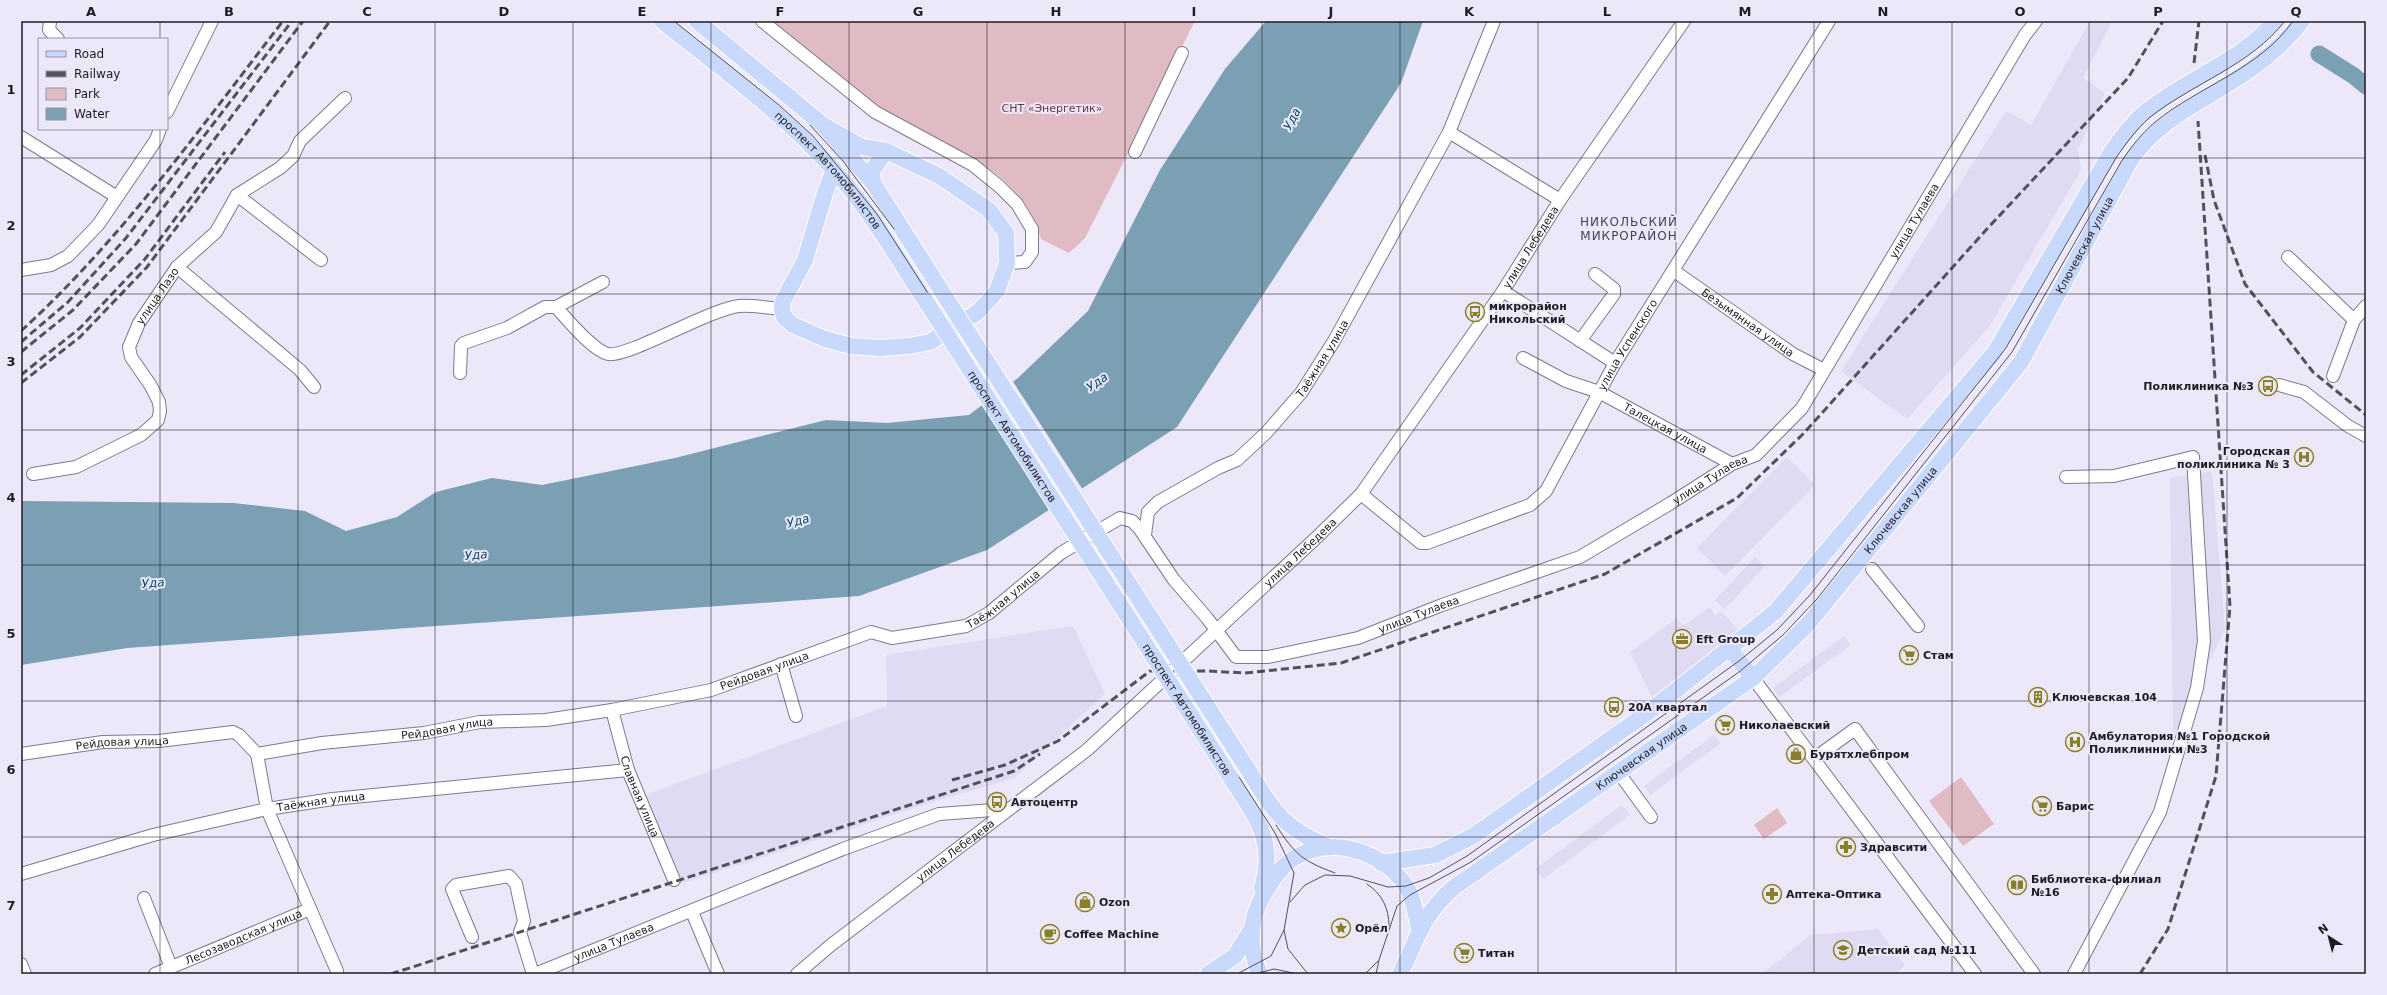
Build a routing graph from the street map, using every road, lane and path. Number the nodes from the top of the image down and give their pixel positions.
1 (50, 21) edge
2 (212, 21) edge
3 (662, 21) edge
4 (697, 21) edge
5 (762, 21) edge
6 (1494, 21) edge
7 (1684, 21) edge
8 (1828, 21) edge
9 (2036, 21) edge
10 (2275, 21) edge
11 (2302, 21) edge
12 (57, 38) edge
13 (1182, 53) dead end
14 (346, 98) dead end
15 (168, 110) edge
16 (823, 125) junction
17 (160, 130) edge
18 (1449, 132) junction
19 (21, 137) edge
20 (886, 151) junction
21 (1135, 152) dead end
22 (834, 170) junction
23 (872, 183) junction
24 (237, 195) junction
25 (117, 197) junction
26 (1560, 200) junction
27 (2288, 258) dead end
28 (321, 260) dead end
29 (1006, 263) junction
30 (177, 267) junction
31 (21, 270) edge
32 (1674, 271) junction
33 (1595, 274) dead end
34 (603, 282) dead end
35 (1503, 291) junction
36 (2366, 306) edge
37 (556, 307) junction
38 (782, 308) junction
39 (2354, 320) junction
40 (1580, 341) junction
41 (1523, 358) dead end
42 (1615, 363) junction
43 (1824, 370) junction
44 (460, 373) dead end
45 (2333, 376) dead end
46 (2279, 385) dead end
47 (314, 387) dead end
48 (1599, 392) junction
49 (2366, 436) edge
50 (1732, 464) junction
51 (33, 474) dead end
52 (2066, 478) dead end
53 (1360, 494) junction
54 (1120, 518) joint
55 (1145, 535) junction
56 (1872, 569) dead end
57 (1918, 626) dead end
58 (1215, 631) junction
59 (871, 632) joint
60 (1730, 649) junction
61 (781, 664) junction
62 (1753, 678) junction
63 (612, 710) junction
64 (796, 716) dead end
65 (21, 754) edge
66 (257, 754) junction
67 (1815, 758) junction
68 (628, 770) junction
69 (1619, 774) junction
70 (267, 809) junction
71 (1007, 809) junction
72 (1651, 817) dead end
73 (1329, 846) junction
74 (1381, 863) junction
75 (21, 874) edge
76 (674, 880) dead end
77 (144, 898) dead end
78 (310, 909) junction
79 (1256, 909) junction
80 (692, 912) junction
81 (1252, 928) junction
82 (1419, 929) junction
83 (472, 937) dead end
84 (21, 964) edge
85 (178, 968) edge
86 (1404, 970) edge
87 (337, 971) dead end
88 (25, 974) edge
89 (154, 974) edge
90 (534, 974) edge
91 (718, 974) edge
92 (797, 974) edge
93 (1208, 974) edge
94 (1260, 974) edge
95 (1975, 974) edge
96 (2034, 974) edge
97 (2074, 974) edge

1 - 12 street
2 - 15 street
3 - 22 main road, проспект Автомобилистов
4 - 16 main road, проспект Автомобилистов
5 - 29 street
6 - 18 street, Таёжная улица
7 - 26 street, улица Лебедева
8 - 32 street, улица Успенского
9 - 43 street, улица Тулаева
10 - 60 main road, Ключевская улица
11 - 62 main road, Ключевская улица
13 - 21 street
14 - 24 street, улица Лазо
16 - 20 main road
16 - 23 main road, проспект Автомобилистов
17 - 25 street
18 - 26 street
18 - 55 street, Таёжная улица
19 - 25 street
20 - 23 main road
20 - 29 main road
22 - 38 main road
22 - 79 main road, проспект Автомобилистов, bridge
23 - 73 main road, проспект Автомобилистов, bridge
24 - 28 street
24 - 30 street, улица Лазо
25 - 31 street
26 - 35 street, улица Лебедева
27 - 39 street
29 - 38 main road
30 - 47 street
30 - 51 street, улица Лазо
32 - 42 street, улица Успенского
32 - 43 street, Безымянная улица
33 - 40 street
34 - 37 street
35 - 40 street
35 - 53 street, улица Лебедева
36 - 39 street
37 - 38 street
37 - 44 street
39 - 45 street
40 - 42 street
41 - 48 street, Талецкая улица
42 - 48 street, улица Успенского
43 - 50 street, улица Тулаева
46 - 49 street
48 - 50 street, Талецкая улица
48 - 53 street, улица Успенского
50 - 58 street, улица Тулаева
52 - 97 street
53 - 58 street, улица Лебедева
54 - 55 street, улица Тулаева
54 - 59 street, Таёжная улица
55 - 58 street, улица Тулаева
56 - 57 street
58 - 71 street, улица Лебедева
59 - 61 street, Рейдовая улица
60 - 62 main road
60 - 74 main road, Ключевская улица
61 - 63 street, Рейдовая улица
61 - 64 street
62 - 67 street
62 - 69 main road, Ключевская улица
63 - 66 street, Рейдовая улица
63 - 68 street, Славная улица
65 - 66 street, Рейдовая улица
66 - 70 street
67 - 95 street
67 - 96 street
68 - 70 street, Таёжная улица
68 - 76 street, Славная улица
69 - 72 street
69 - 82 main road, Ключевская улица
70 - 75 street, Таёжная улица
70 - 78 street
71 - 80 street, улица Тулаева
71 - 92 street, улица Лебедева
73 - 74 main road
73 - 79 main road
74 - 82 main road
77 - 85 street
78 - 85 street, Лесозаводская улица
78 - 87 street
79 - 81 main road
80 - 90 street, улица Тулаева
80 - 91 street
81 - 93 main road
81 - 94 main road
82 - 86 main road, Ключевская улица
83 - 90 street
84 - 88 street
85 - 89 street, Лесозаводская улица

